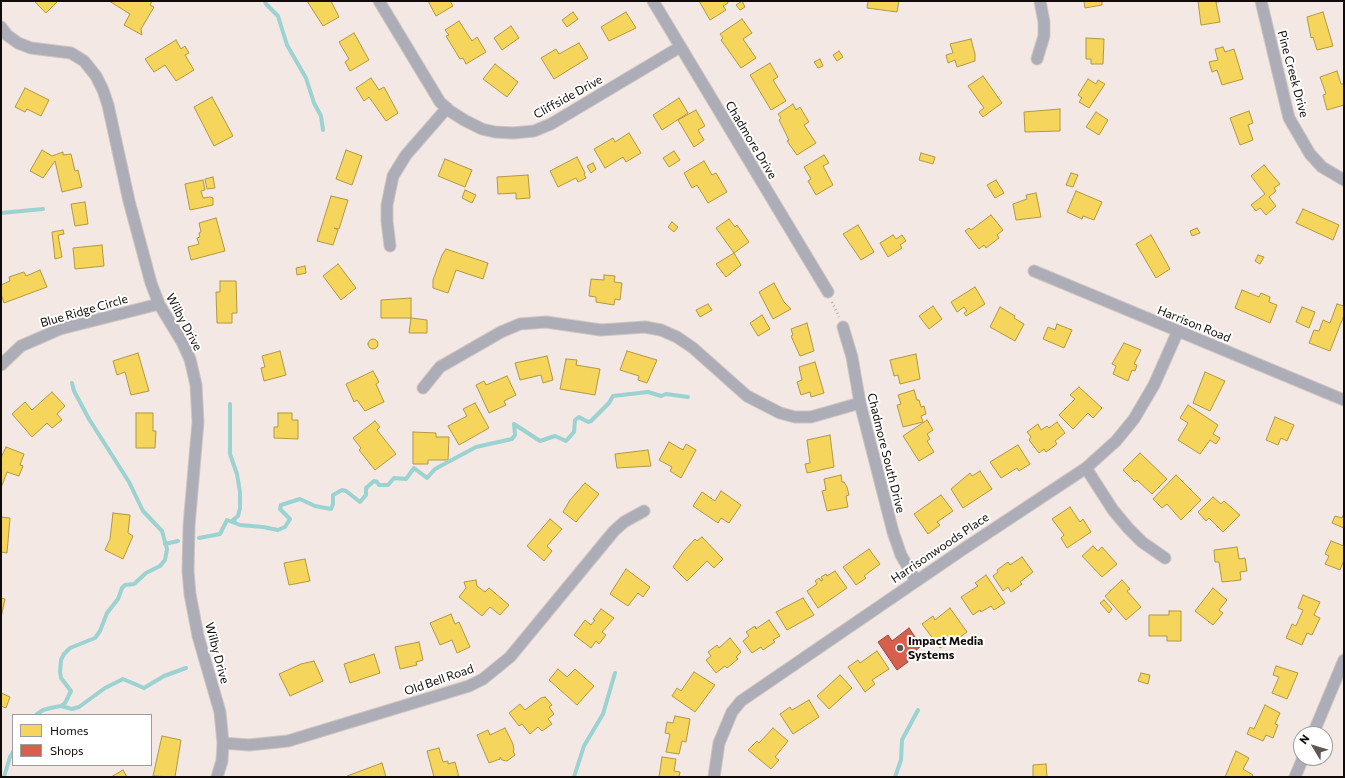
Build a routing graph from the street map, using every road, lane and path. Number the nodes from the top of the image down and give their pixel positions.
1 (379, 1) edge
2 (653, 1) edge
3 (1040, 1) edge
4 (1261, 1) edge
5 (1, 27) edge
6 (680, 48) junction
7 (1037, 59) dead end
8 (447, 108) junction
9 (1344, 180) edge
10 (390, 246) dead end
11 (1034, 271) dead end
12 (828, 292) joint
13 (159, 304) junction
14 (843, 327) joint
15 (1178, 331) junction
16 (1, 364) edge
17 (423, 388) dead end
18 (1344, 400) edge
19 (860, 404) junction
20 (1086, 468) junction
21 (644, 511) dead end
22 (1165, 558) dead end
23 (916, 581) junction
24 (1344, 660) edge
25 (1316, 726) edge
26 (223, 744) junction
27 (1300, 766) edge
28 (217, 777) edge
29 (714, 777) edge
30 (1295, 777) edge

1 - 8 street, Cliffside Drive
2 - 6 street, Chadmore Drive
3 - 7 street
4 - 9 street, Pine Creek Drive
5 - 13 street, Wilby Drive
6 - 8 street, Cliffside Drive
6 - 12 street, Chadmore Drive
8 - 10 street
11 - 15 street, Harrison Road
12 - 14 path
13 - 16 street, Blue Ridge Circle
13 - 26 street, Wilby Drive
14 - 19 street, Chadmore South Drive
15 - 18 street, Harrison Road
15 - 20 street, Harrisonwoods Place
17 - 19 street
19 - 23 street, Chadmore South Drive
20 - 22 street
20 - 23 street, Harrisonwoods Place
21 - 26 street, Old Bell Road
23 - 29 street, Harrisonwoods Place
24 - 25 street
26 - 28 street, Wilby Drive
27 - 30 street

